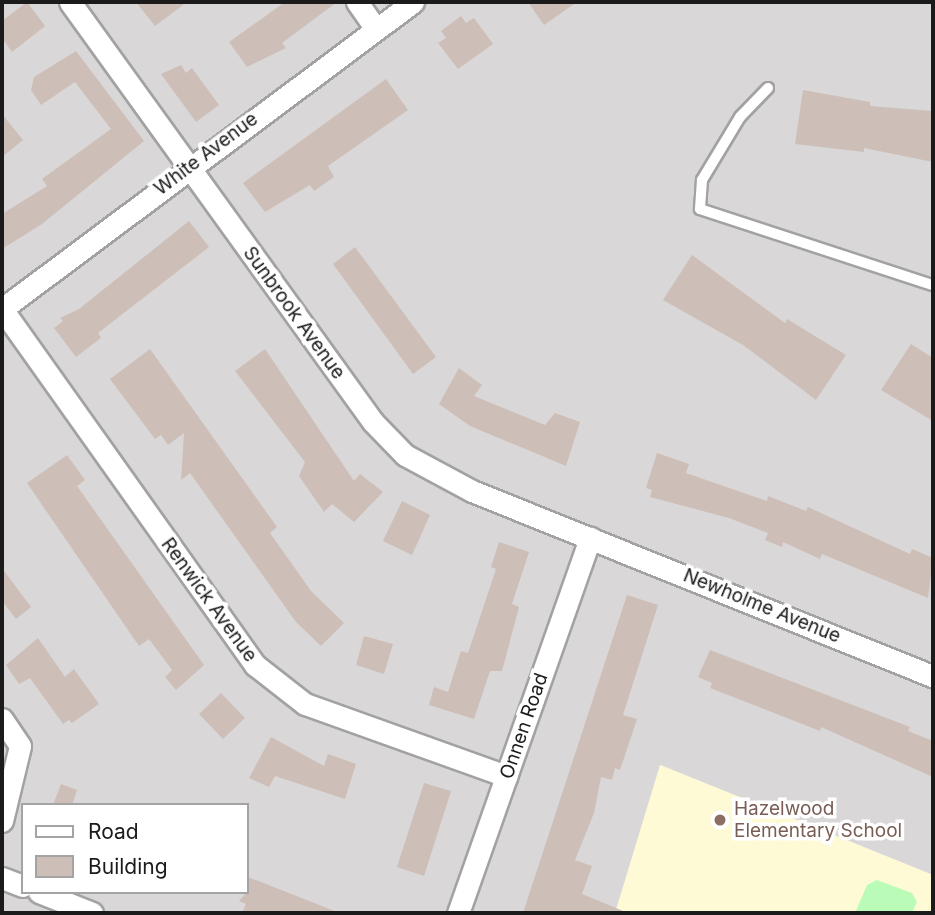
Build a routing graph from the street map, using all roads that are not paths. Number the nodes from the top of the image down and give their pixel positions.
1 (70, 2) edge
2 (357, 2) edge
3 (413, 2) edge
4 (376, 29) junction
5 (768, 88) dead end
6 (191, 165) junction
7 (933, 285) edge
8 (2, 309) edge
9 (590, 538) junction
10 (933, 676) edge
11 (2, 719) edge
12 (506, 776) junction
13 (2, 821) edge
14 (2, 878) edge
15 (21, 885) edge
16 (44, 894) edge
17 (92, 913) edge
18 (458, 913) edge

1 - 6 street, Sunbrook Avenue
2 - 4 street
3 - 4 street, White Avenue
4 - 6 street, White Avenue
5 - 7 lane
6 - 8 street, White Avenue
6 - 9 street, Sunbrook Avenue
8 - 12 street, Renwick Avenue
9 - 10 street, Newholme Avenue
9 - 12 street, Onnen Road
11 - 13 street
12 - 18 street, Onnen Road
14 - 15 street
16 - 17 street

